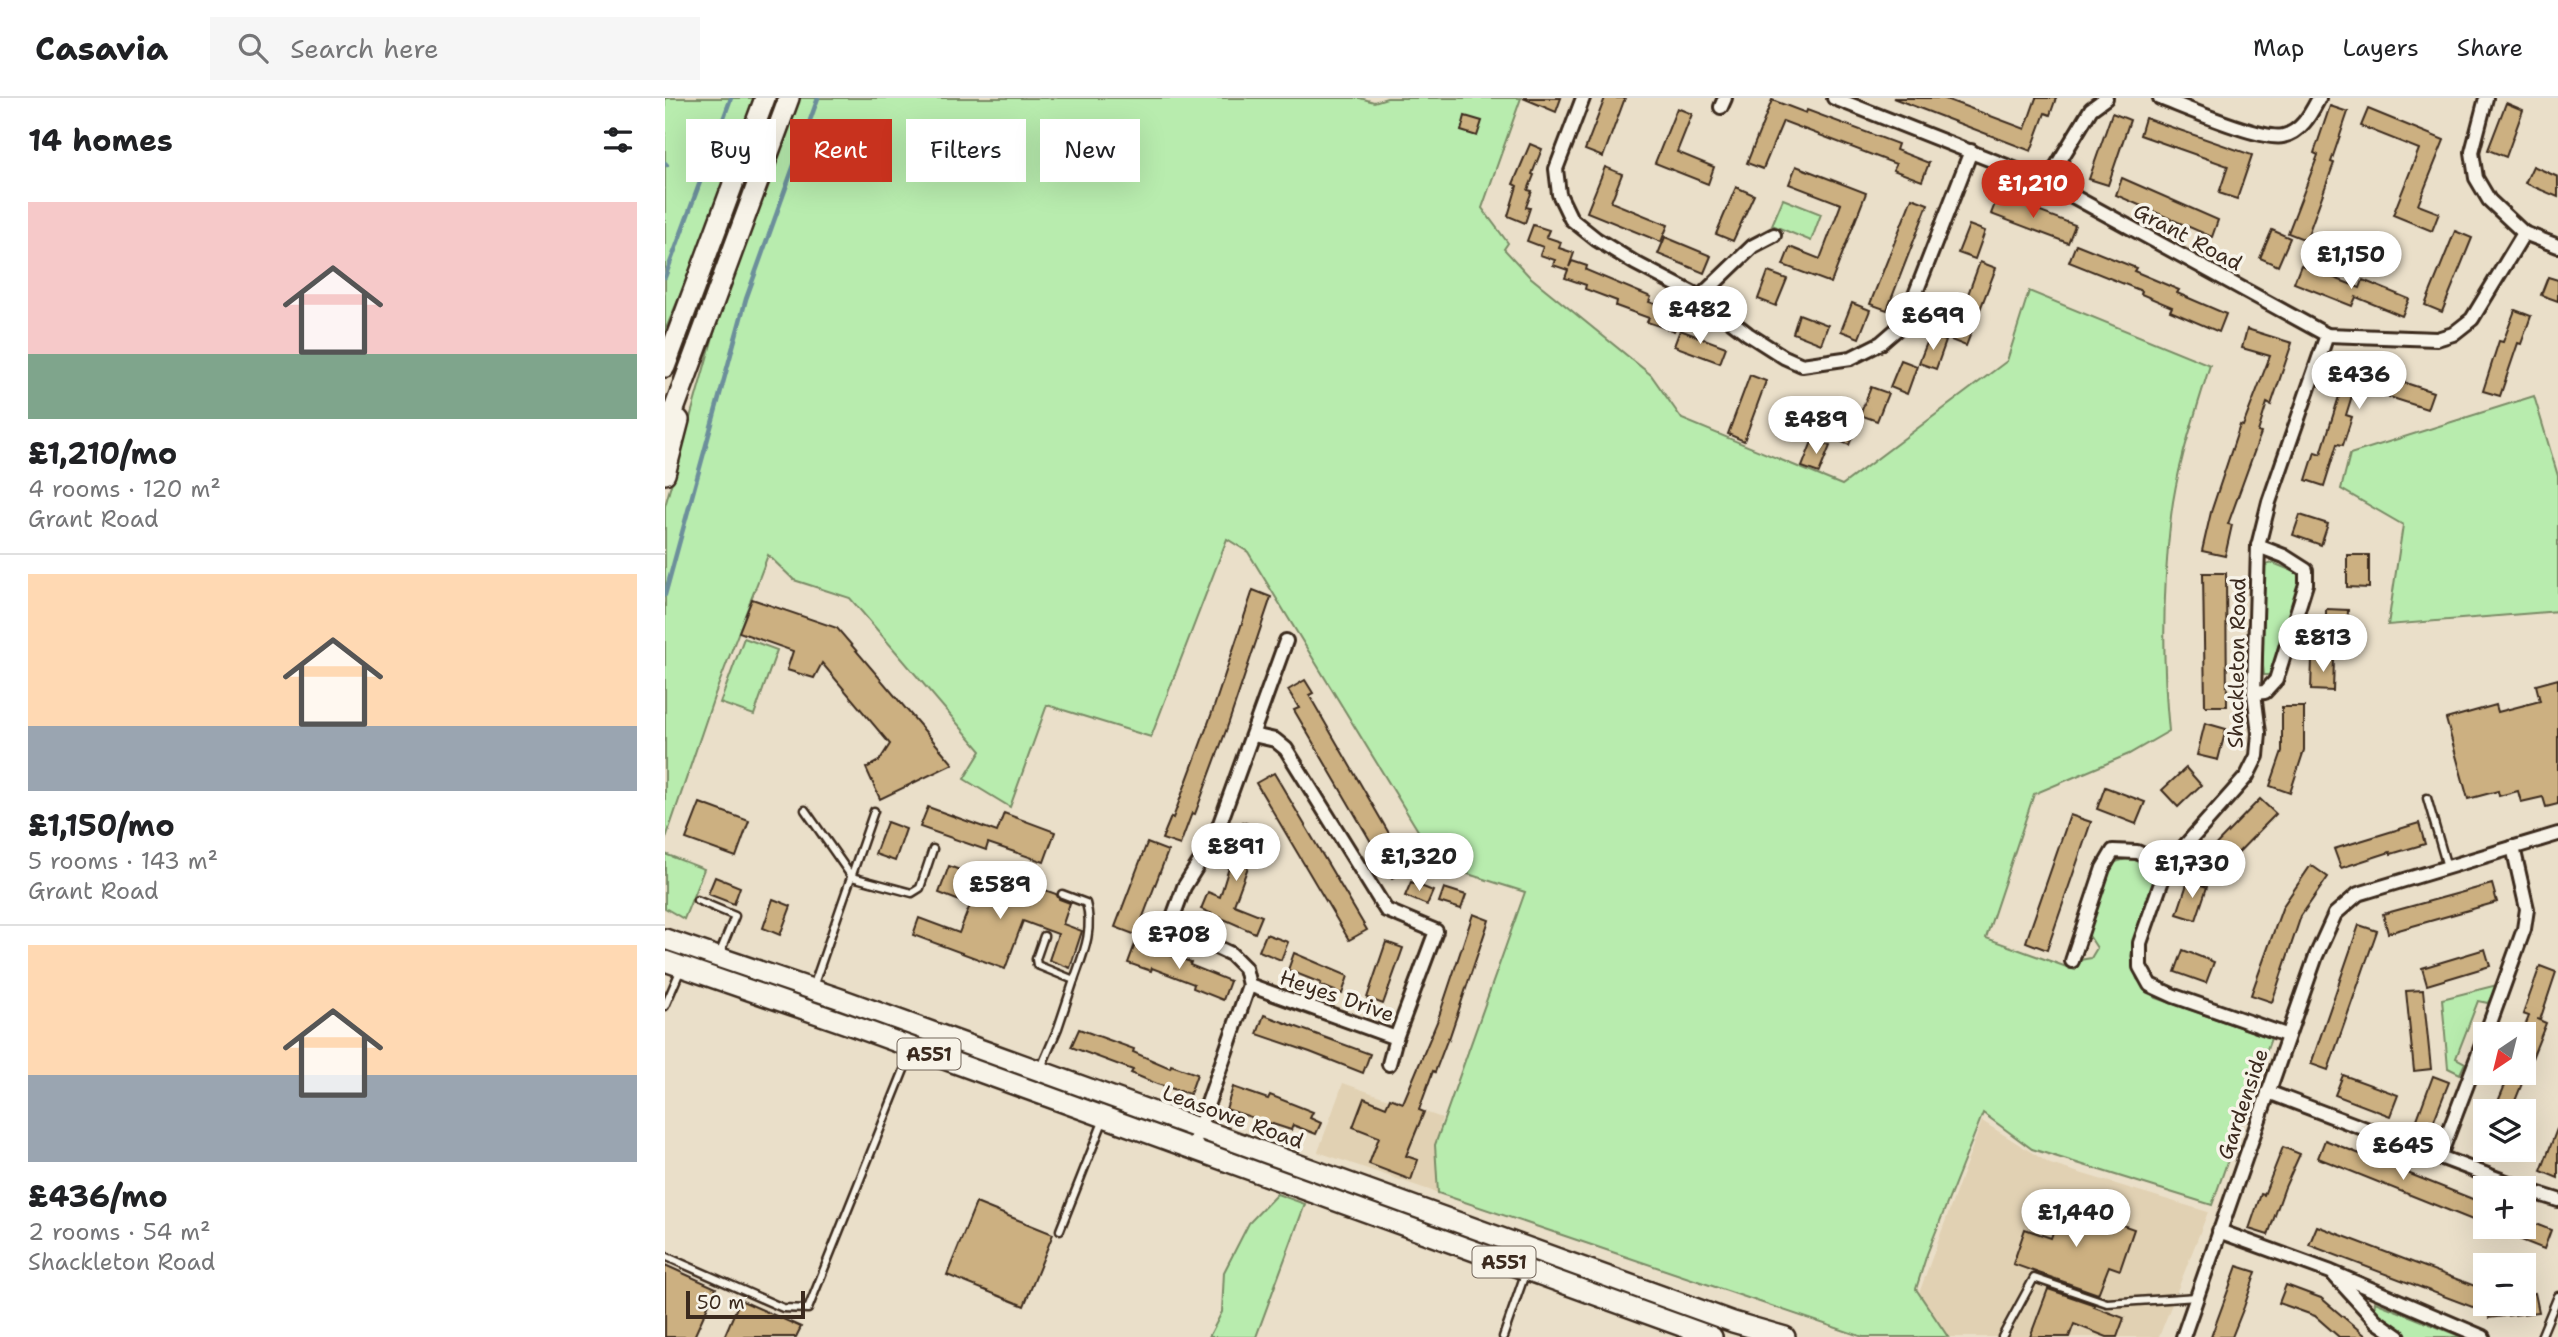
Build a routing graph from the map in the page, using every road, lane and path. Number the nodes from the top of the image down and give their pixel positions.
1 (765, 98) edge
2 (789, 98) edge
3 (1583, 98) edge
4 (1834, 98) edge
5 (2106, 98) edge
6 (2160, 98) edge
7 (2319, 98) edge
8 (2486, 98) edge
9 (1848, 101) edge
10 (1971, 151) junction
11 (2047, 182) junction
12 (2524, 233) junction
13 (1774, 235) dead end
14 (2558, 246) edge
15 (1700, 297) junction
16 (2327, 335) junction
17 (676, 338) junction
18 (697, 347) junction
19 (665, 361) edge
20 (665, 367) edge
21 (665, 434) edge
22 (665, 474) edge
23 (2257, 546) junction
24 (1286, 641) dead end
25 (2255, 693) junction
26 (1252, 734) junction
27 (2427, 798) dead end
28 (805, 810) dead end
29 (874, 811) dead end
30 (2558, 834) edge
31 (2513, 847) junction
32 (933, 849) dead end
33 (2167, 866) junction
34 (2447, 867) junction
35 (852, 877) junction
36 (1062, 894) dead end
37 (698, 900) dead end
38 (1044, 936) dead end
39 (665, 939) edge
40 (718, 957) junction
41 (2072, 961) dead end
42 (673, 964) edge
43 (1074, 980) junction
44 (1249, 985) junction
45 (813, 989) junction
46 (665, 1006) edge
47 (2490, 1022) edge
48 (2286, 1035) junction
49 (1396, 1038) junction
50 (913, 1048) junction
51 (1389, 1064) dead end
52 (2473, 1067) edge
53 (1039, 1071) junction
54 (2268, 1092) junction
55 (1104, 1117) junction
56 (1199, 1129) junction
57 (1192, 1149) junction
58 (2439, 1158) junction
59 (2488, 1176) edge
60 (2536, 1193) edge
61 (2558, 1199) edge
62 (1060, 1230) dead end
63 (2219, 1231) junction
64 (665, 1256) edge
65 (1526, 1270) junction
66 (2331, 1272) junction
67 (2558, 1296) edge
68 (2197, 1297) junction
69 (1503, 1337) edge
70 (1712, 1337) edge
71 (1785, 1337) edge
72 (2002, 1337) edge
73 (2183, 1337) edge
74 (2399, 1337) edge
75 (2483, 1337) edge
76 (2541, 1337) edge

1 - 17 main road
2 - 18 main road
3 - 15 street
4 - 9 street, Grant Road
5 - 11 street
6 - 7 street
8 - 12 street
9 - 10 street, Grant Road
10 - 11 street, Grant Road
10 - 15 street
11 - 16 street, Grant Road
12 - 14 street
12 - 16 street, Grant Road
13 - 15 street
16 - 23 street, Shackleton Road
17 - 19 main road
17 - 20 main road
18 - 21 main road
18 - 22 main road
23 - 25 street, Shackleton Road
23 - 25 street
24 - 26 street, Heyes Drive
25 - 33 street, Shackleton Road
26 - 44 street, Heyes Drive
26 - 49 street, Heyes Drive
27 - 34 lane
28 - 35 lane
29 - 35 lane
30 - 31 street
31 - 34 street
31 - 47 street
32 - 35 lane
33 - 41 street
33 - 48 street, Shackleton Road
34 - 48 street, Gardenside
35 - 45 lane
36 - 43 lane
37 - 40 lane
38 - 43 lane
39 - 40 main road, Leasowe Road / A551
40 - 45 main road, Leasowe Road / A551
42 - 46 lane
42 - 50 main road, Leasowe Road / A551
43 - 53 lane
44 - 49 street, Heyes Drive
44 - 56 street, Heyes Drive
45 - 53 main road, Leasowe Road / A551
48 - 54 street, Gardenside
49 - 51 street
50 - 55 main road, Leasowe Road / A551
50 - 64 lane
52 - 58 street
53 - 56 main road, Leasowe Road / A551
54 - 58 street
54 - 63 street, Gardenside
55 - 57 main road, Leasowe Road / A551
55 - 62 lane
56 - 57 street, Heyes Drive
56 - 71 main road, Leasowe Road / A551
57 - 65 main road, Leasowe Road / A551
58 - 59 street
60 - 61 street
63 - 66 street
63 - 68 street, Gardenside
65 - 69 lane
65 - 70 main road, Leasowe Road / A551
66 - 74 street
66 - 75 street
67 - 76 lane
68 - 72 lane
68 - 73 street, Gardenside

